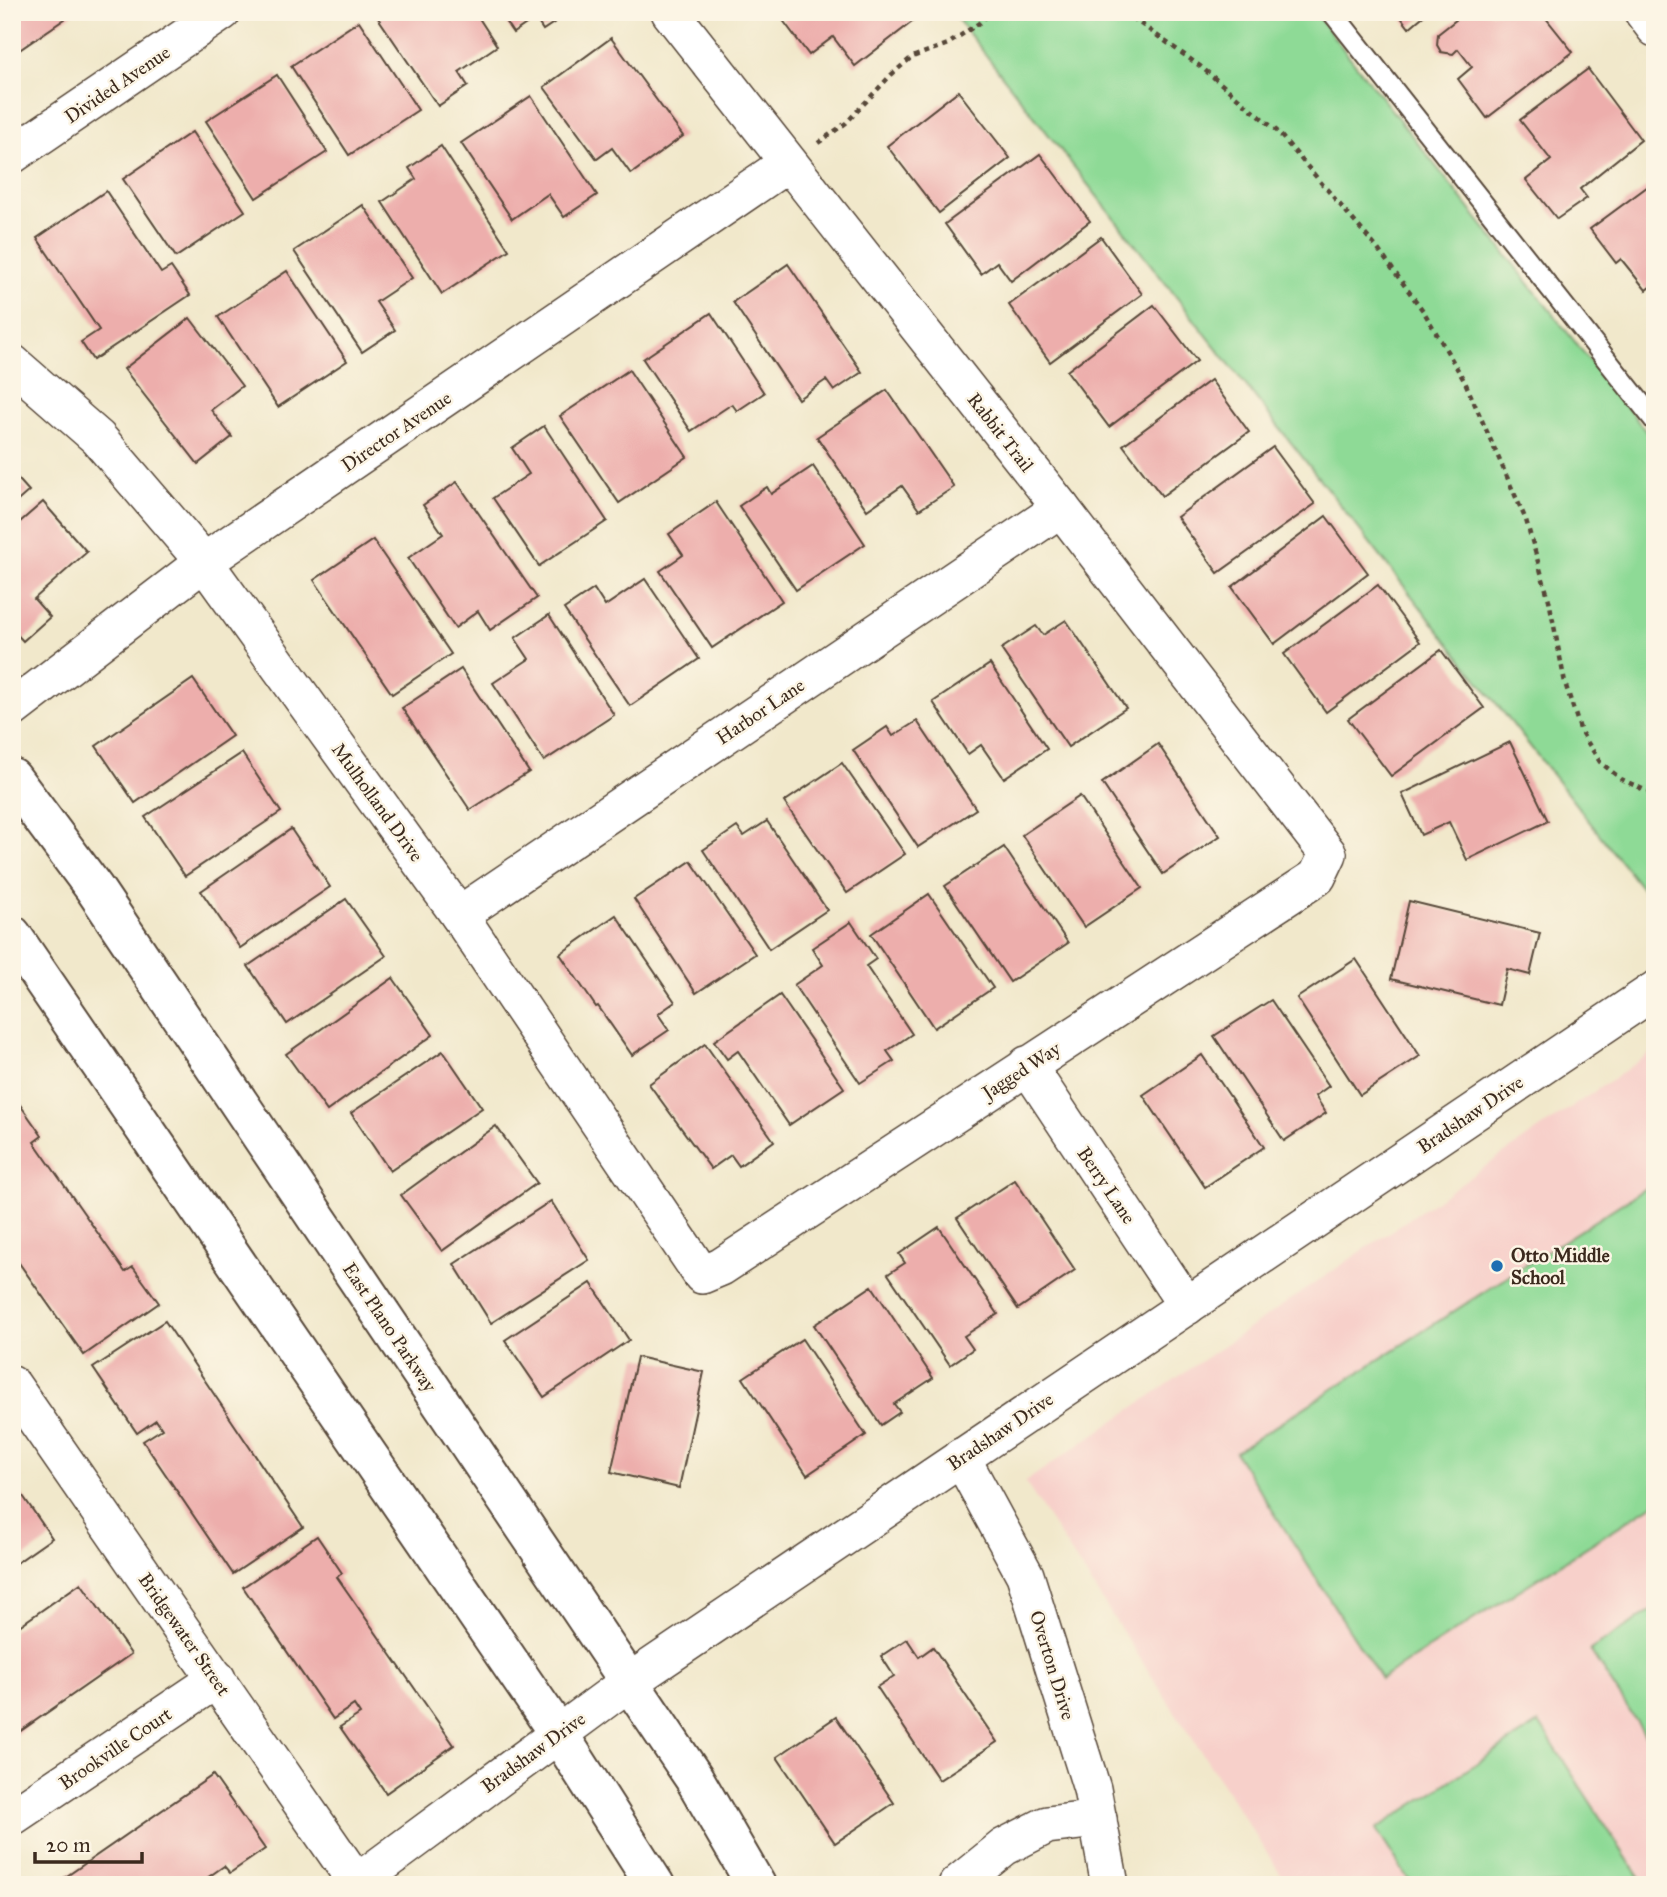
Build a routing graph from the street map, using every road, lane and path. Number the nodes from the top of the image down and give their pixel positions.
1 (222, 12) edge
2 (670, 12) edge
3 (990, 12) edge
4 (1124, 12) edge
5 (1332, 12) edge
6 (1643, 12) edge
7 (1655, 28) edge
8 (12, 155) edge
9 (788, 163) junction
10 (12, 363) edge
11 (1655, 421) edge
12 (1061, 508) junction
13 (204, 562) junction
14 (12, 709) edge
15 (12, 778) edge
16 (1655, 795) edge
17 (1328, 854) joint
18 (459, 915) junction
19 (12, 935) edge
20 (1655, 990) edge
21 (1027, 1065) junction
22 (702, 1275) joint
23 (1187, 1306) junction
24 (12, 1385) edge
25 (961, 1457) junction
26 (217, 1679) junction
27 (629, 1682) junction
28 (558, 1733) junction
29 (12, 1817) edge
30 (1098, 1819) junction
31 (355, 1884) edge
32 (655, 1885) edge
33 (756, 1885) edge
34 (957, 1885) edge
35 (1110, 1885) edge

1 - 8 street, Divided Avenue
2 - 9 street, Rabbit Trail
3 - 9 path
4 - 16 path
5 - 11 lane
6 - 7 street
9 - 12 street, Rabbit Trail
9 - 13 street, Director Avenue
10 - 13 street, Mulholland Drive
12 - 17 street, Rabbit Trail
12 - 18 street, Harbor Lane
13 - 14 street, Director Avenue
13 - 18 street, Mulholland Drive
15 - 27 main road, East Plano Parkway
17 - 21 street, Jagged Way
18 - 22 street, Mulholland Drive
19 - 28 main road
20 - 23 street, Bradshaw Drive
21 - 22 street, Jagged Way
21 - 23 street, Berry Lane
23 - 25 street, Bradshaw Drive
24 - 26 street, Bridgewater Street
25 - 27 street, Bradshaw Drive
25 - 30 street, Overton Drive
26 - 29 street, Brookville Court
26 - 31 street, Bridgewater Street
27 - 28 street, Bradshaw Drive
27 - 33 main road, East Plano Parkway
28 - 31 street, Bradshaw Drive
28 - 32 main road
30 - 34 street
30 - 35 street, Overton Drive

